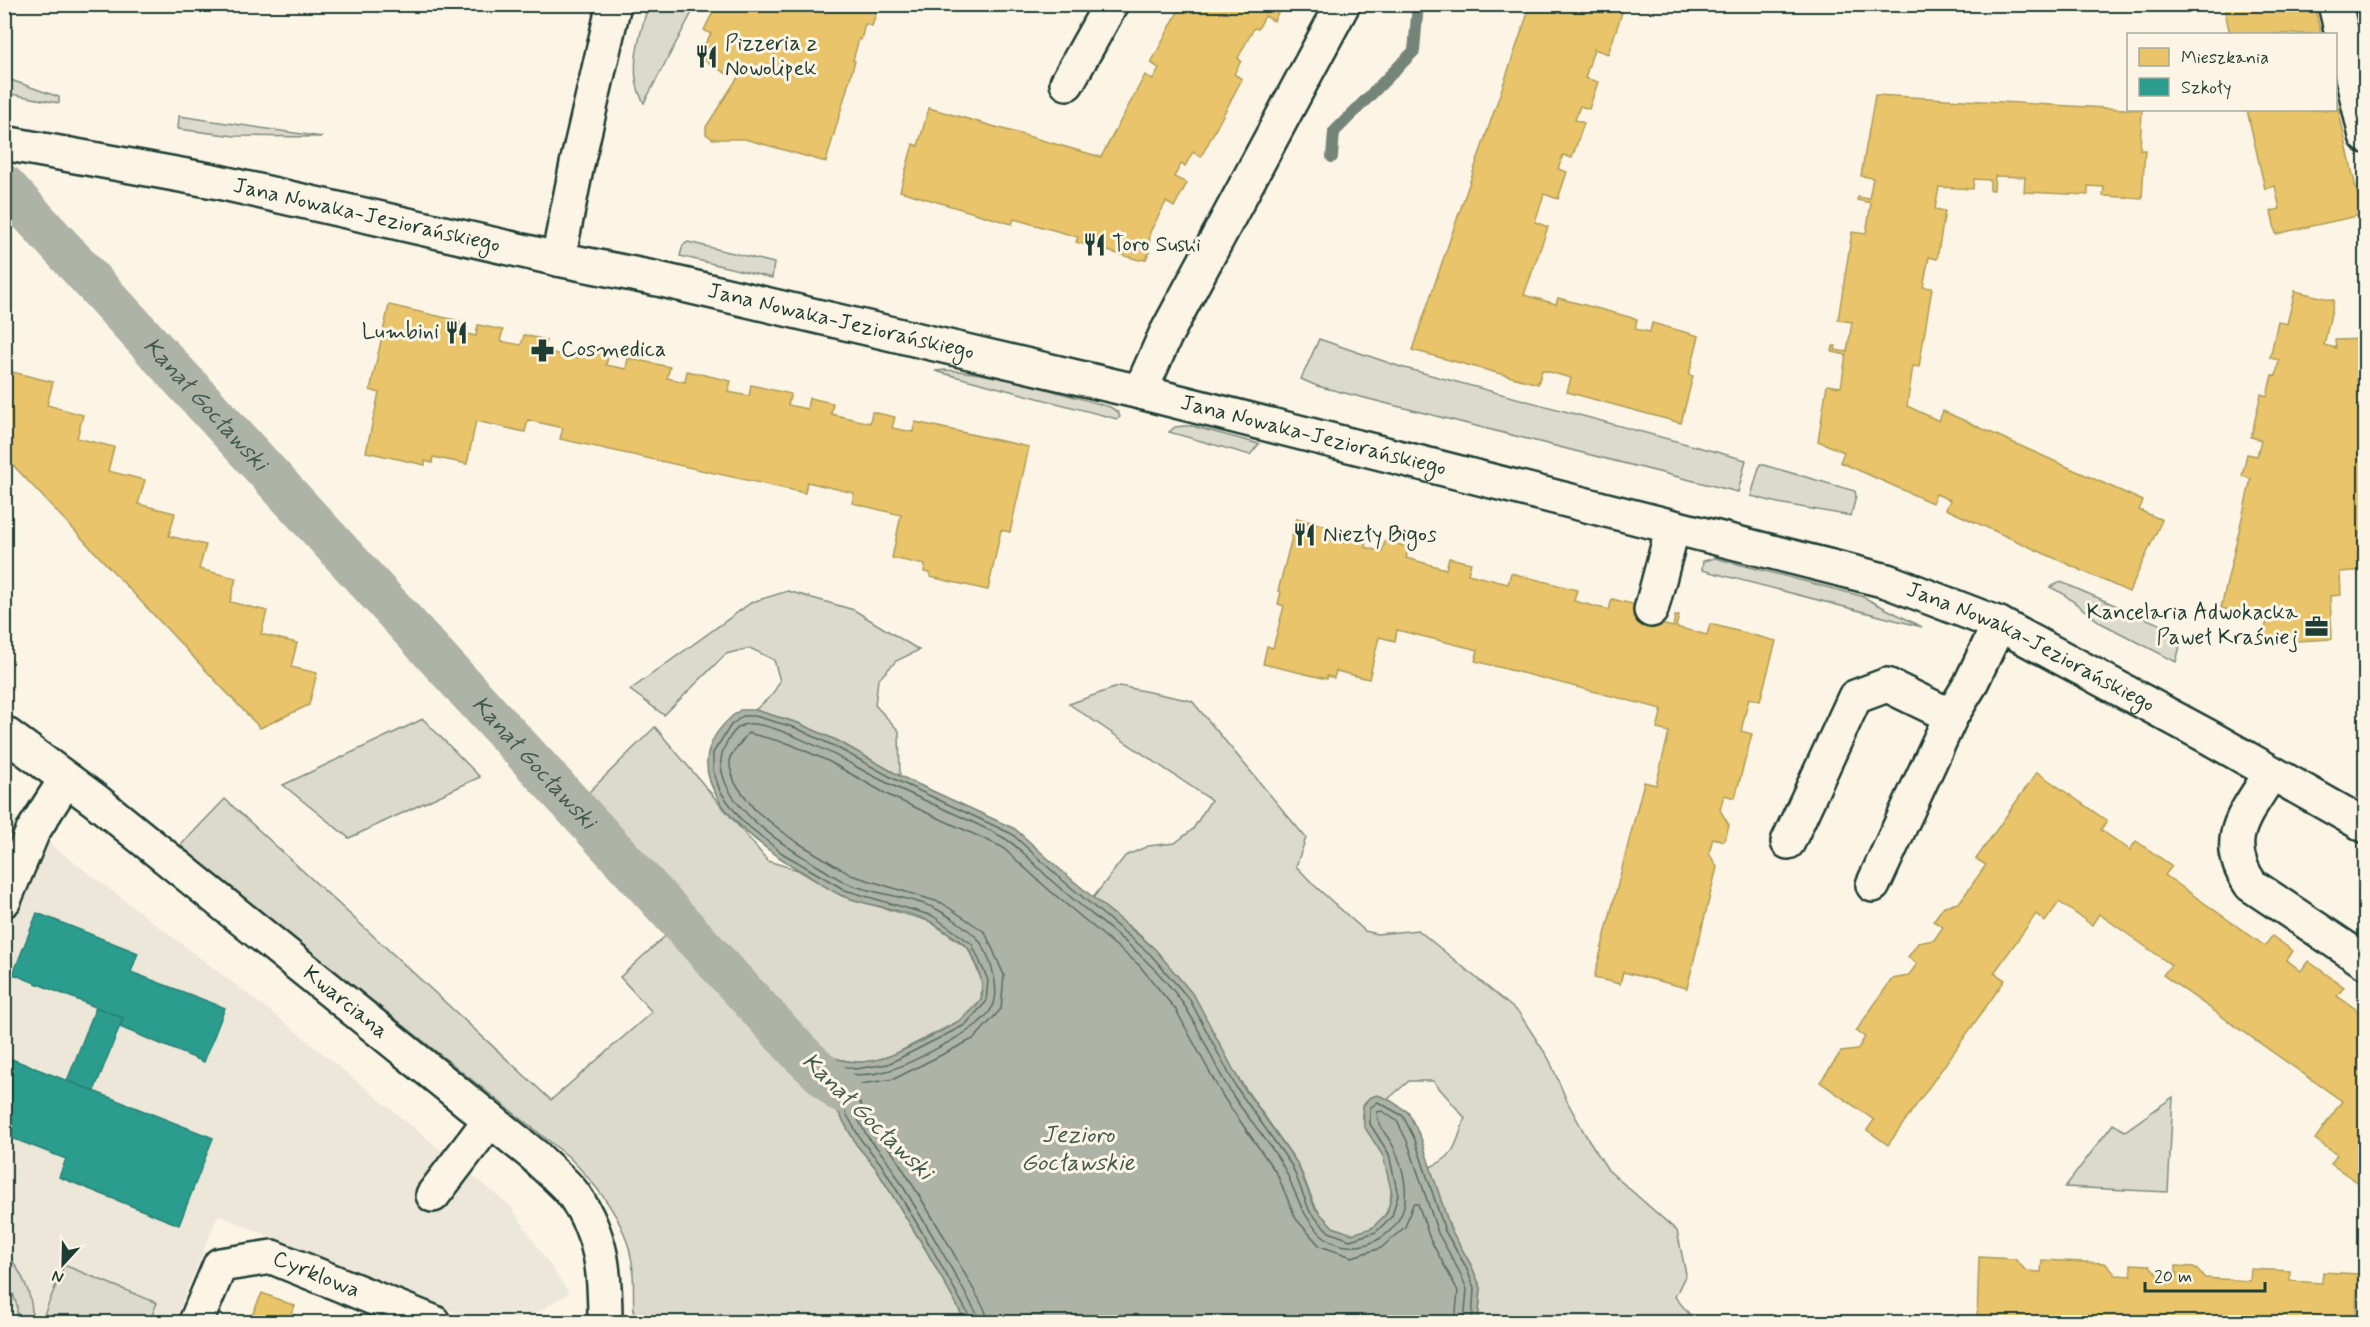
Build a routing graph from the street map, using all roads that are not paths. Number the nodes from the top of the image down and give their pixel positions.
1 (614, 4) edge
2 (1111, 4) edge
3 (1343, 4) edge
4 (2336, 4) edge
5 (1067, 83) dead end
6 (2366, 136) edge
7 (4, 143) edge
8 (558, 259) junction
9 (1140, 392) junction
10 (1672, 527) junction
11 (1651, 610) dead end
12 (1999, 624) junction
13 (1951, 716) junction
14 (4, 734) edge
15 (2271, 773) junction
16 (66, 779) junction
17 (2366, 826) edge
18 (1788, 842) dead end
19 (1873, 885) dead end
20 (4, 900) edge
21 (2366, 962) edge
22 (490, 1120) junction
23 (433, 1195) dead end
24 (196, 1323) edge
25 (433, 1323) edge
26 (605, 1323) edge

1 - 8 street
2 - 5 street
3 - 9 street
4 - 6 street
7 - 8 street, Jana Nowaka-Jeziorańskiego
8 - 9 street, Jana Nowaka-Jeziorańskiego
9 - 10 street, Jana Nowaka-Jeziorańskiego
10 - 11 street
10 - 12 street, Jana Nowaka-Jeziorańskiego
12 - 13 street
12 - 15 street, Jana Nowaka-Jeziorańskiego
13 - 18 street
13 - 19 street
14 - 16 street, Kwarciana
15 - 17 street, Jana Nowaka-Jeziorańskiego
15 - 21 street
16 - 20 street
16 - 22 street, Kwarciana
22 - 23 street
22 - 26 street, Kwarciana
24 - 25 street, Cyrklowa

